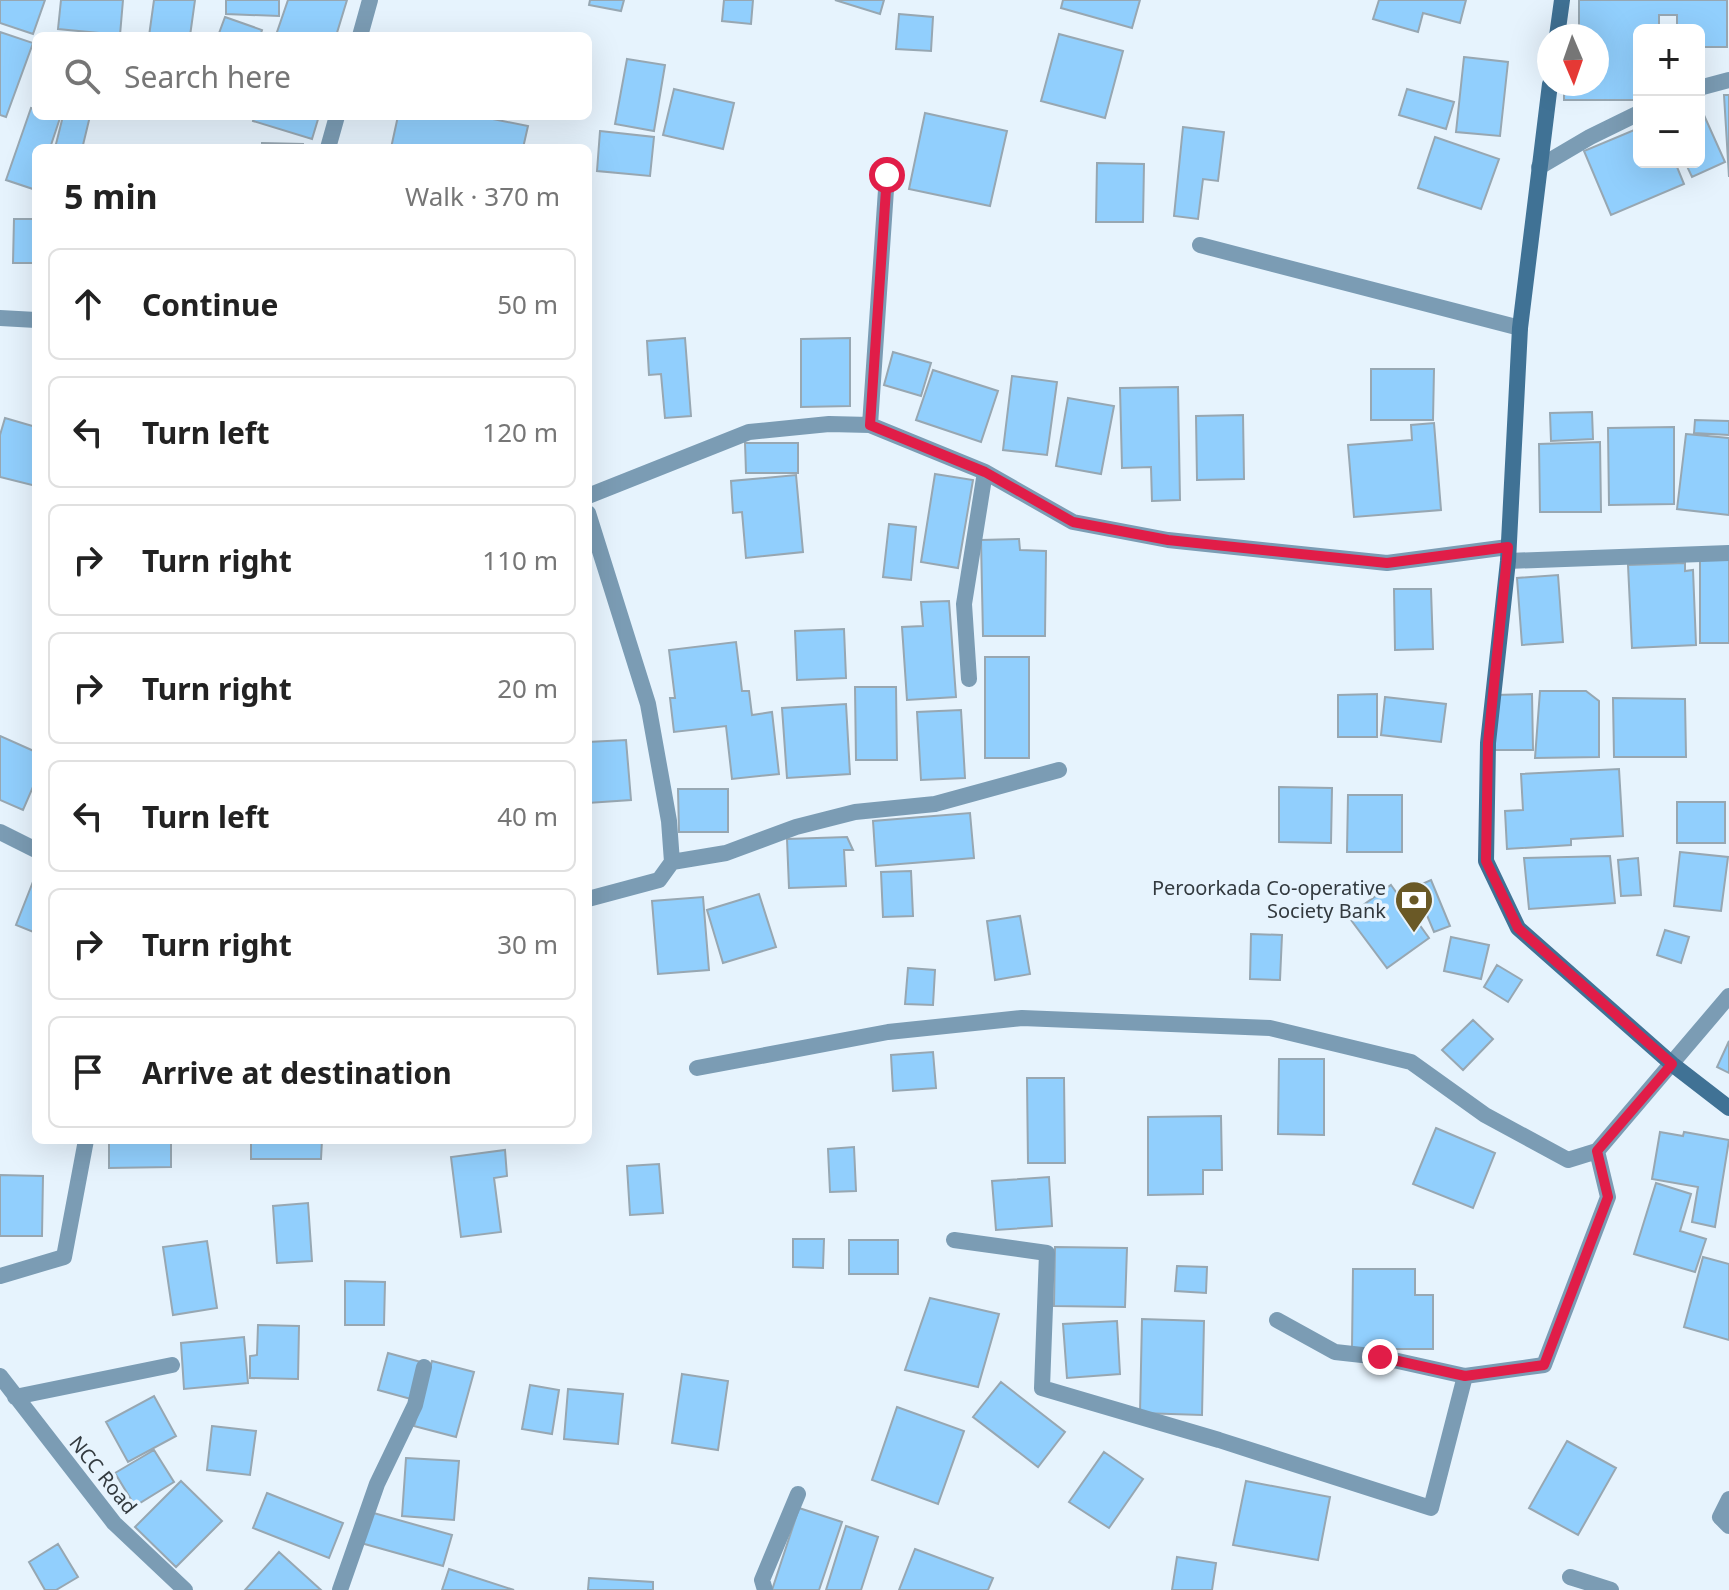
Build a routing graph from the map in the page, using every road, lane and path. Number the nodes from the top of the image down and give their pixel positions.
1 (370, 0) edge
2 (1562, 0) edge
3 (1559, 24) edge
4 (361, 32) edge
5 (1729, 80) edge
6 (1705, 86) edge
7 (1548, 96) edge
8 (1633, 116) edge
9 (336, 120) edge
10 (329, 144) edge
11 (1539, 167) junction
12 (887, 175) dead end
13 (1200, 245) dead end
14 (0, 318) edge
15 (32, 320) edge
16 (1520, 328) junction
17 (870, 425) junction
18 (985, 472) junction
19 (592, 494) edge
20 (592, 526) edge
21 (1729, 553) edge
22 (1508, 554) junction
23 (969, 679) dead end
24 (1059, 770) dead end
25 (0, 832) edge
26 (32, 848) edge
27 (672, 862) junction
28 (592, 898) edge
29 (1729, 996) edge
30 (1672, 1064) junction
31 (697, 1068) dead end
32 (1729, 1108) edge
33 (85, 1144) edge
34 (1597, 1151) junction
35 (954, 1240) dead end
36 (0, 1276) edge
37 (1277, 1320) dead end
38 (172, 1365) dead end
39 (424, 1367) dead end
40 (0, 1376) edge
41 (1465, 1376) junction
42 (15, 1397) junction
43 (798, 1494) dead end
44 (1729, 1499) edge
45 (1729, 1526) edge
46 (1570, 1577) dead end
47 (185, 1590) edge
48 (340, 1590) edge
49 (765, 1590) edge
50 (1611, 1590) edge

1 - 4 street
2 - 3 main road
5 - 6 street
7 - 11 main road
8 - 11 street
9 - 10 street
11 - 16 main road
12 - 17 street
13 - 16 street
14 - 15 street
16 - 22 main road
17 - 18 street
17 - 19 street
18 - 22 street
18 - 23 street
20 - 27 street
21 - 22 street
22 - 30 main road
24 - 27 street
25 - 26 street
27 - 28 street
29 - 30 street
30 - 32 main road
30 - 34 street
31 - 34 street
33 - 36 street
34 - 41 street
35 - 41 street
37 - 41 street
38 - 42 street
39 - 48 street
40 - 42 street, NCC Road
42 - 47 street, NCC Road
43 - 49 street
44 - 45 street
46 - 50 street

